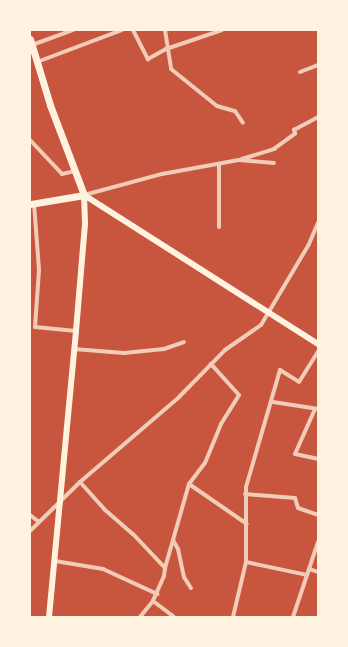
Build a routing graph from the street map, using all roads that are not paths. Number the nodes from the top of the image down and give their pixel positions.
1 (73, 30) edge
2 (122, 30) edge
3 (133, 30) edge
4 (165, 30) edge
5 (222, 30) edge
6 (31, 46) edge
7 (166, 49) junction
8 (37, 62) junction
9 (318, 65) edge
10 (300, 72) dead end
11 (318, 117) edge
12 (243, 123) dead end
13 (30, 140) edge
14 (238, 160) junction
15 (274, 163) dead end
16 (219, 164) junction
17 (76, 171) junction
18 (84, 195) junction
19 (32, 203) edge
20 (318, 223) edge
21 (219, 228) dead end
22 (269, 314) junction
23 (76, 331) junction
24 (184, 342) dead end
25 (318, 344) edge
26 (74, 349) junction
27 (318, 351) edge
28 (211, 364) junction
29 (273, 402) junction
30 (316, 409) edge
31 (318, 459) edge
32 (80, 482) junction
33 (189, 484) junction
34 (245, 494) junction
35 (61, 500) junction
36 (30, 515) edge
37 (318, 515) edge
38 (39, 522) junction
39 (247, 524) junction
40 (30, 530) edge
41 (173, 540) junction
42 (318, 542) edge
43 (55, 561) junction
44 (246, 562) junction
45 (165, 568) junction
46 (309, 569) junction
47 (318, 572) edge
48 (307, 575) junction
49 (191, 588) dead end
50 (156, 594) junction
51 (153, 602) junction
52 (49, 617) edge
53 (140, 617) edge
54 (174, 617) edge
55 (233, 617) edge
56 (293, 617) edge

1 - 6 street
2 - 8 street
3 - 7 street
4 - 7 street
5 - 7 street
6 - 8 highway
7 - 12 street
8 - 17 highway
9 - 10 street
11 - 14 street
13 - 17 street
14 - 15 street
14 - 16 street
16 - 18 street
16 - 21 street
17 - 18 highway
18 - 19 highway
18 - 22 main road
18 - 23 main road
19 - 23 street
20 - 22 street
22 - 25 main road
22 - 28 street
23 - 26 main road
24 - 26 street
26 - 35 main road
27 - 29 street
28 - 32 street
28 - 33 street
29 - 30 street
29 - 34 street
30 - 31 street
32 - 35 street
32 - 45 street
33 - 39 street
33 - 41 street
34 - 37 street
34 - 39 street
35 - 38 street
35 - 43 main road
36 - 38 street
38 - 40 street
39 - 44 street
41 - 45 street
41 - 49 street
42 - 46 street
43 - 50 street
43 - 52 main road
44 - 48 street
44 - 55 street
45 - 50 street
46 - 47 street
46 - 48 street
48 - 56 street
50 - 51 street
51 - 53 street
51 - 54 street

